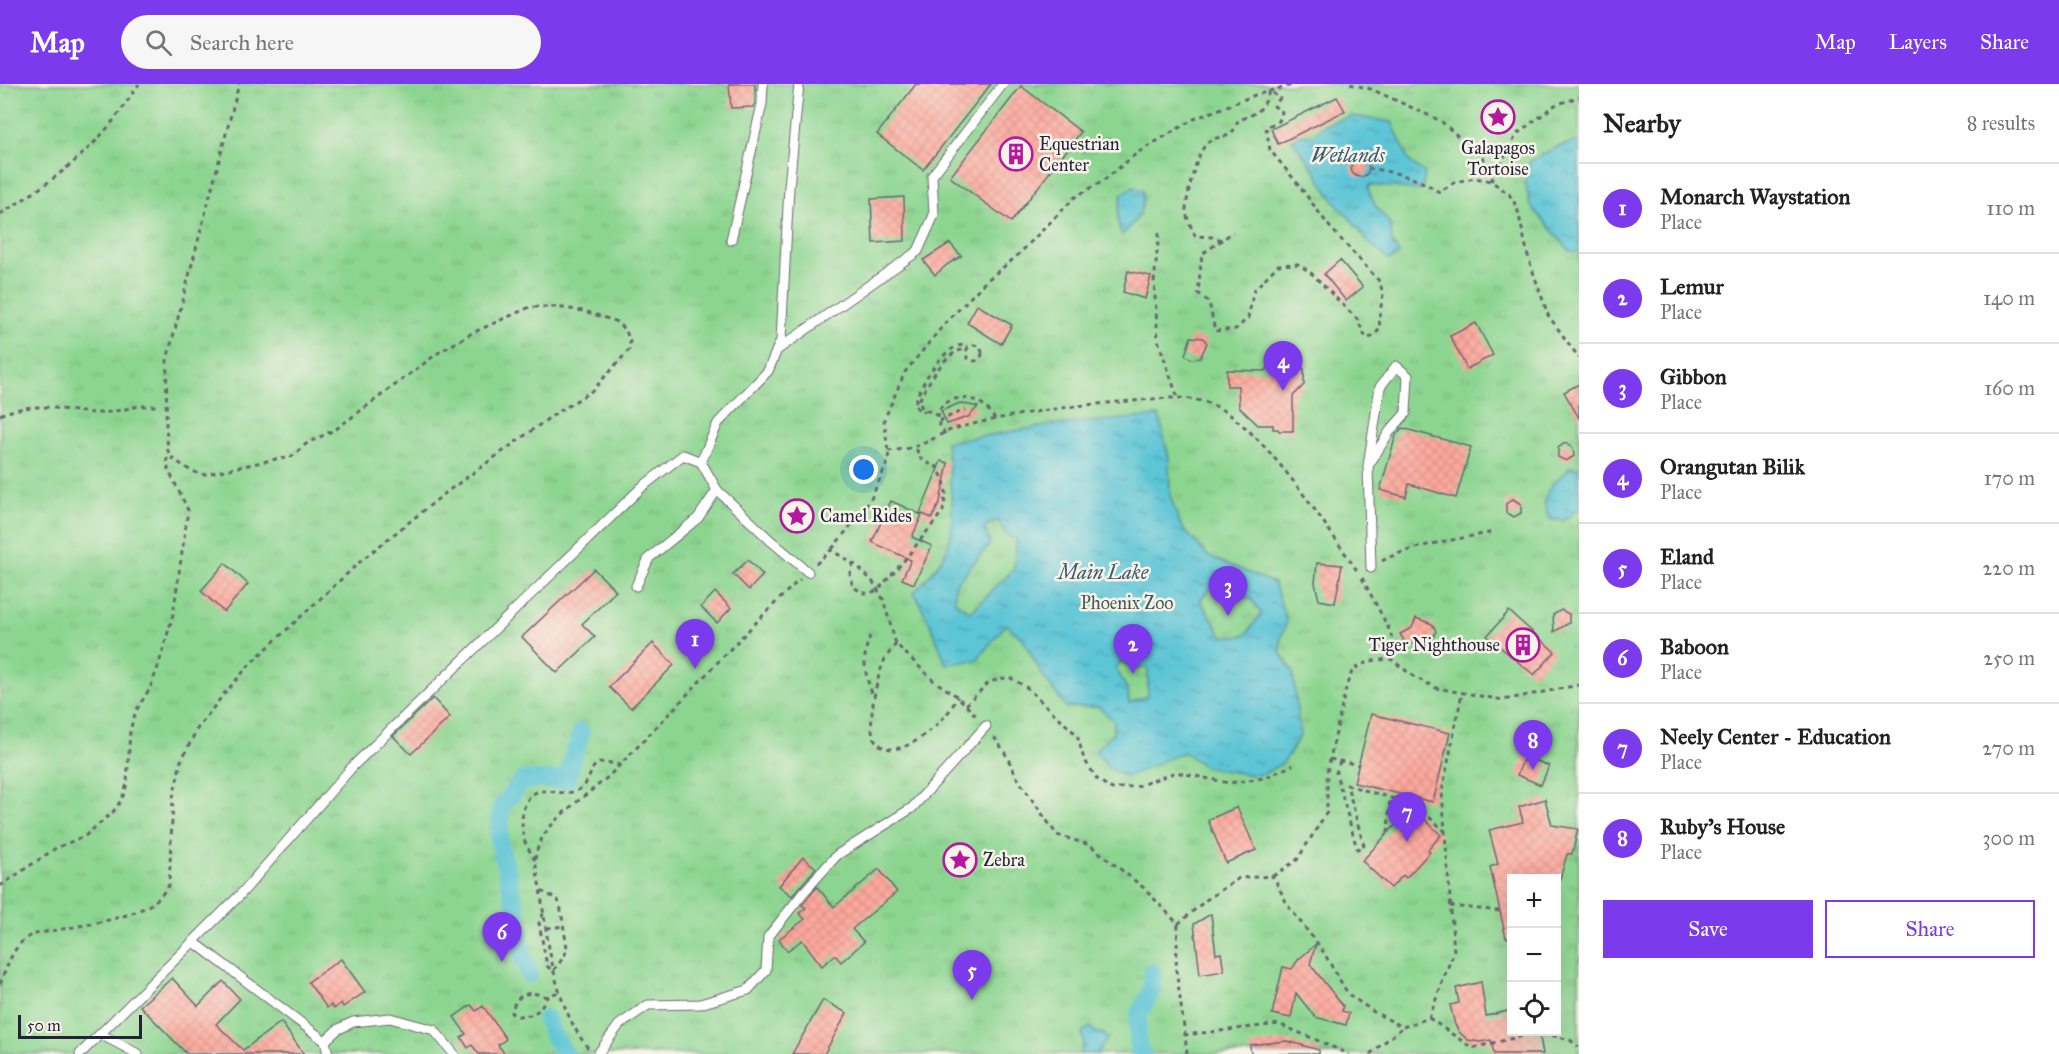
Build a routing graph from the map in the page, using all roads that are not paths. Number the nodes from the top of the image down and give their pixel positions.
1 (763, 84) edge
2 (799, 84) edge
3 (1003, 84) edge
4 (731, 240) dead end
5 (777, 350) junction
6 (701, 462) junction
7 (1368, 466) junction
8 (717, 490) junction
9 (1371, 568) road end
10 (808, 572) road end
11 (636, 586) dead end
12 (986, 726) road end
13 (194, 942) junction
14 (100, 1034) junction
15 (325, 1041) junction
16 (80, 1054) edge
17 (138, 1054) edge
18 (328, 1054) edge
19 (454, 1054) edge
20 (598, 1054) edge

1 - 4 lane
2 - 5 lane
3 - 5 lane
5 - 6 lane
6 - 8 lane
6 - 13 lane
7 - 7 lane
7 - 9 lane
8 - 10 lane
8 - 11 lane
12 - 20 lane
13 - 14 lane
13 - 15 lane
14 - 16 lane
14 - 17 lane
15 - 18 lane
15 - 19 lane

